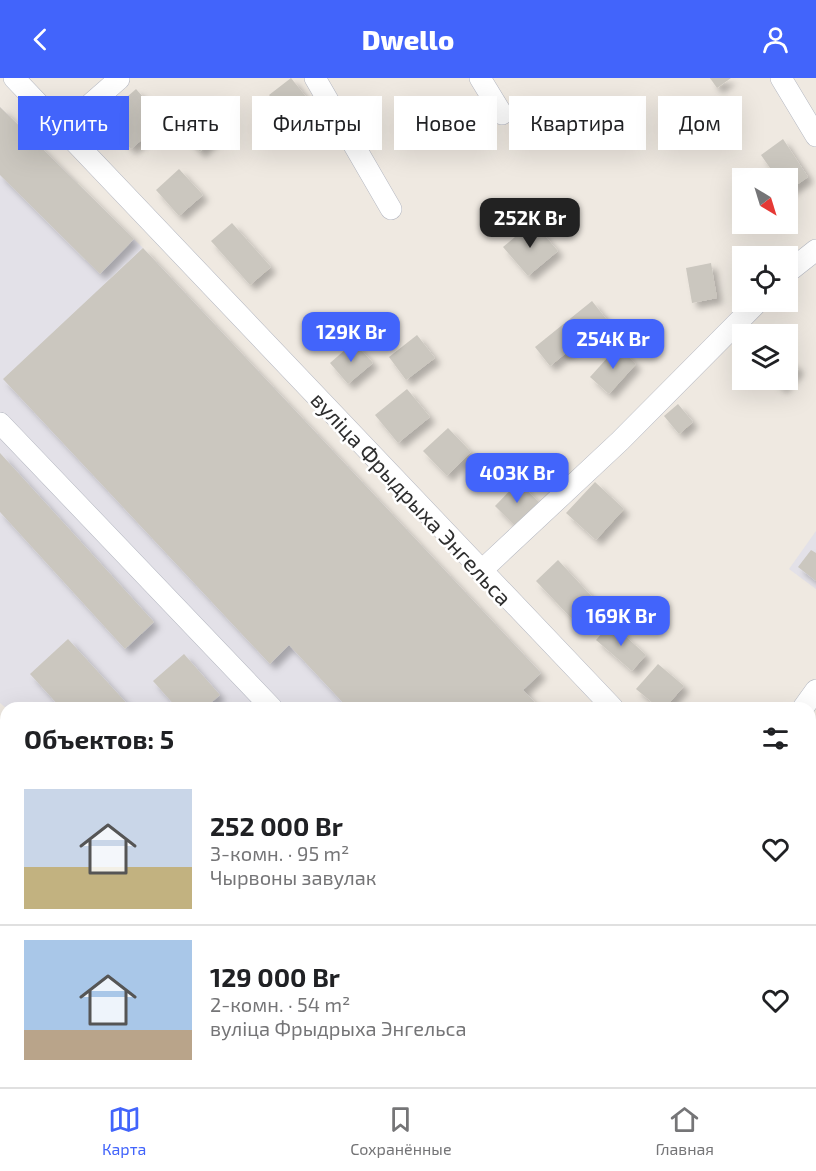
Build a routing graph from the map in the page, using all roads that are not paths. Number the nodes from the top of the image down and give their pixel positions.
1 (14, 78) edge
2 (315, 78) edge
3 (480, 78) edge
4 (781, 78) edge
5 (119, 79) edge
6 (31, 96) edge
7 (100, 96) edge
8 (501, 114) dead end
9 (816, 136) edge
10 (83, 150) edge
11 (391, 209) dead end
12 (816, 250) edge
13 (798, 264) edge
14 (748, 312) edge
15 (0, 423) edge
16 (482, 571) junction
17 (816, 690) edge
18 (266, 702) edge
19 (607, 702) edge
20 (807, 702) edge

1 - 6 street, вуліца Фрыдрыха Энгельса
2 - 11 street
3 - 8 street
4 - 9 street
5 - 7 street
10 - 16 street, вуліца Фрыдрыха Энгельса
12 - 13 street
14 - 16 street
15 - 18 street
16 - 19 street, вуліца Фрыдрыха Энгельса
17 - 20 street

